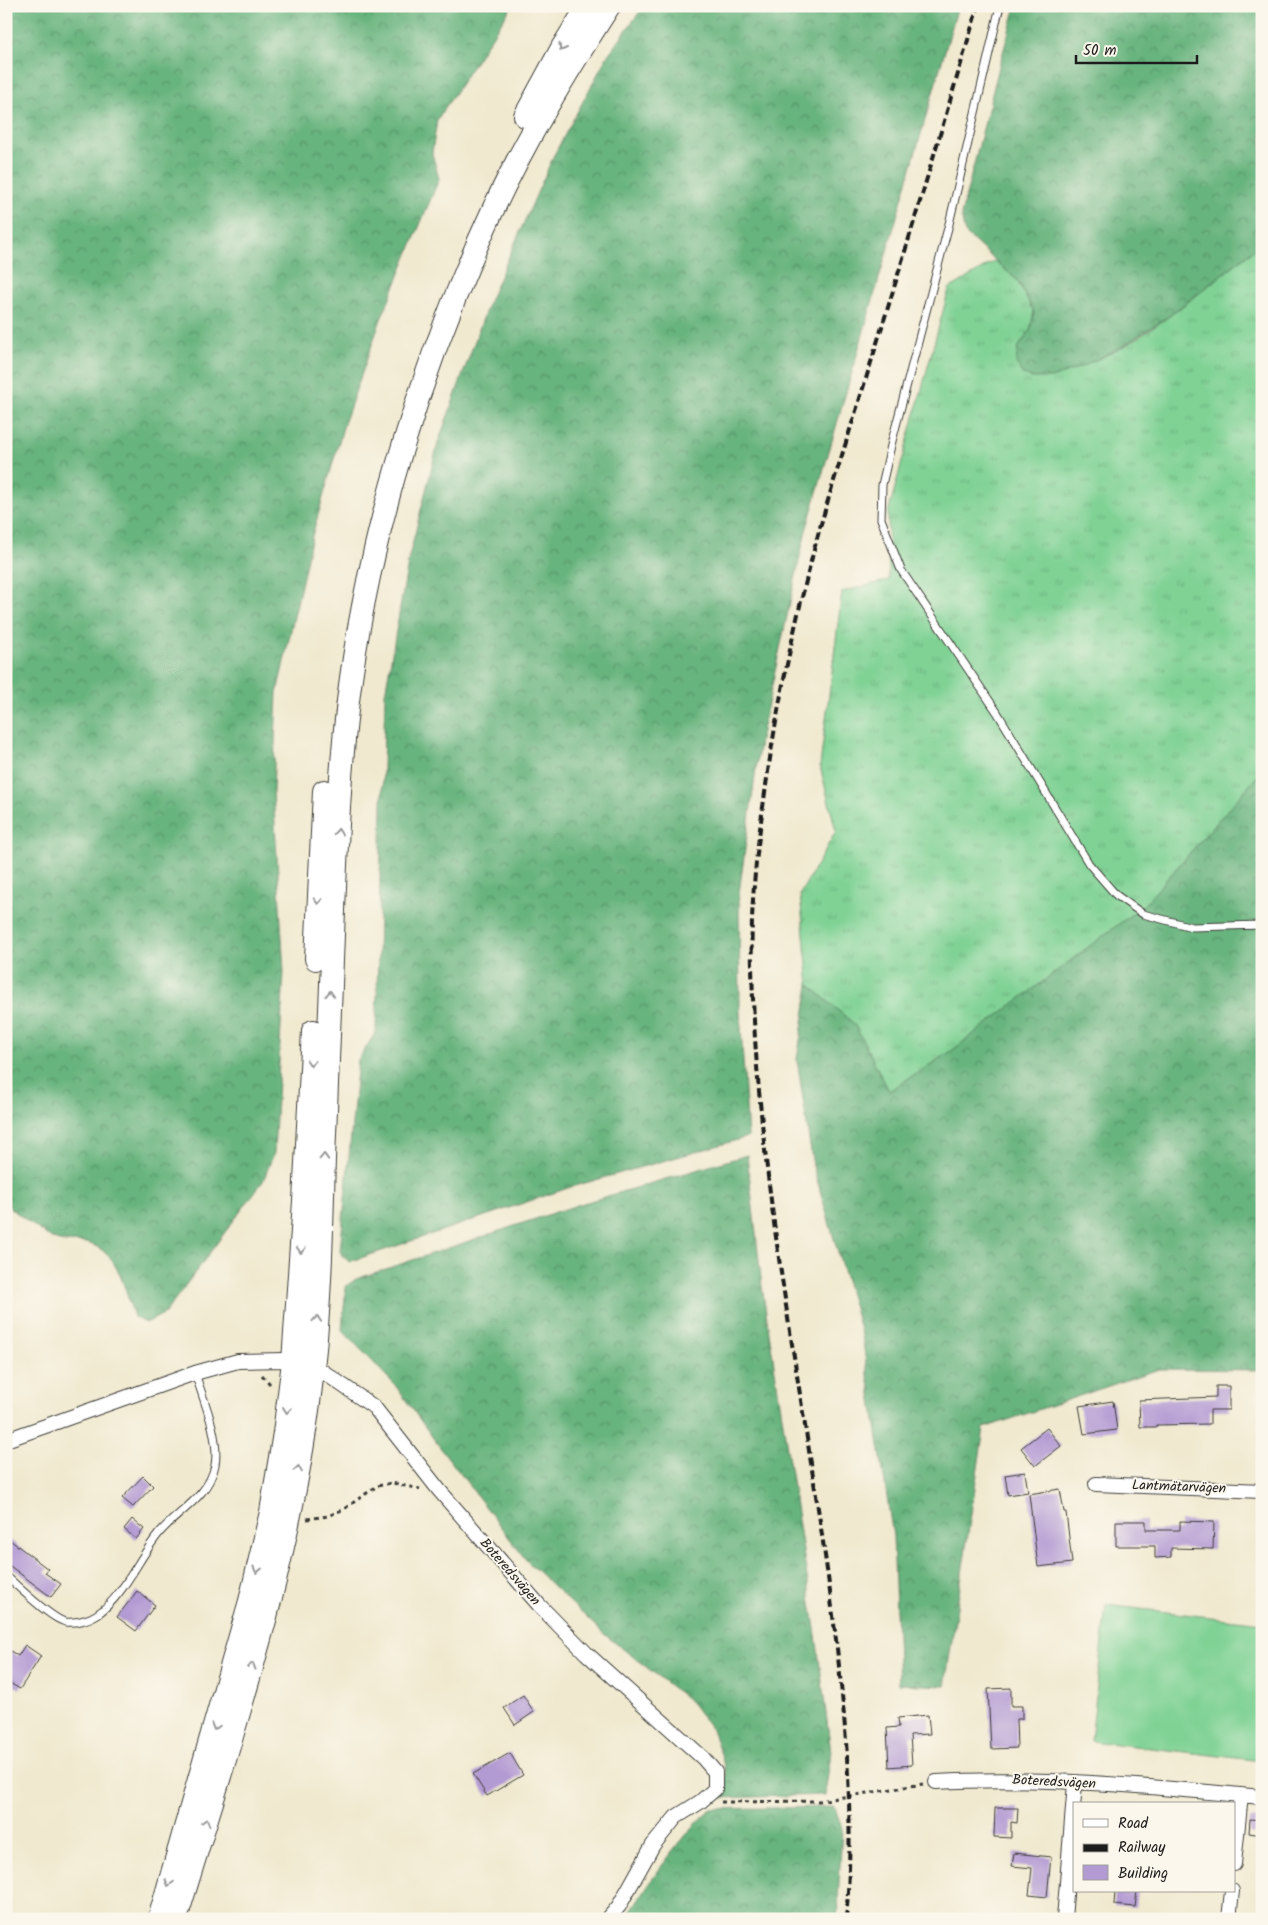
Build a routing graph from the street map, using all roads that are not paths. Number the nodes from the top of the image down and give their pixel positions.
1 (588, 6) edge
2 (609, 6) edge
3 (1000, 6) edge
4 (1262, 925) edge
5 (303, 1365) junction
6 (195, 1373) junction
7 (6, 1440) edge
8 (1096, 1484) dead end
9 (1262, 1491) edge
10 (6, 1576) edge
11 (936, 1782) road end
12 (1076, 1782) junction
13 (1241, 1795) junction
14 (1262, 1797) edge
15 (1074, 1802) edge
16 (1073, 1816) edge
17 (1236, 1844) edge
18 (1232, 1892) edge
19 (159, 1919) edge
20 (176, 1919) edge
21 (608, 1919) edge
22 (1064, 1919) edge
23 (1229, 1919) edge

1 -> 5 highway
5 -> 2 highway
3 - 4 lane
5 - 6 street
5 -> 19 highway
20 -> 5 highway
5 - 21 street, Boteredsvägen
6 - 7 street
6 - 10 lane
8 - 9 street, Lantmätarvägen
11 - 12 street, Boteredsvägen
12 - 13 street, Boteredsvägen
12 - 15 street
13 - 14 street, Boteredsvägen
13 - 17 street
16 - 22 street
18 - 23 street

